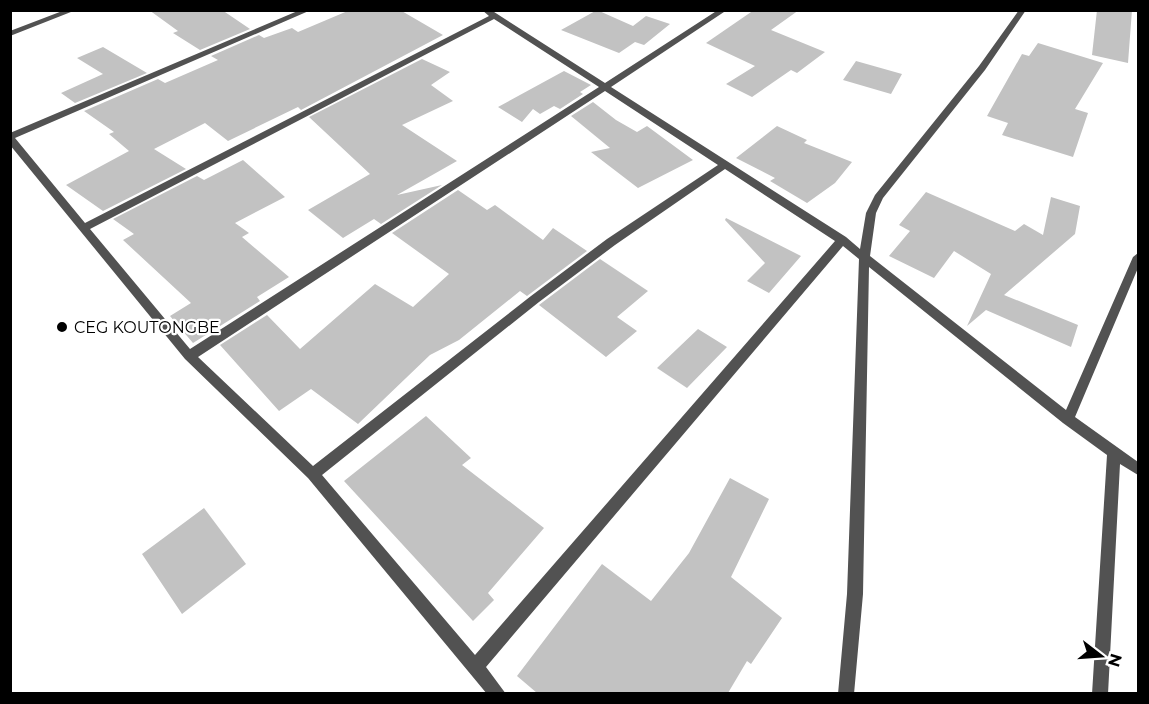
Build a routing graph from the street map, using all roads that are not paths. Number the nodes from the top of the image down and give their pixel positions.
1 (73, 10) edge
2 (308, 10) edge
3 (724, 10) edge
4 (1023, 10) edge
5 (490, 13) edge
6 (10, 34) edge
7 (604, 88) junction
8 (10, 138) edge
9 (724, 165) junction
10 (83, 228) junction
11 (842, 240) junction
12 (1138, 257) edge
13 (864, 259) junction
14 (1135, 277) edge
15 (189, 356) junction
16 (1068, 419) junction
17 (1114, 452) junction
18 (1138, 469) edge
19 (313, 474) junction
20 (476, 666) junction
21 (498, 693) edge
22 (846, 693) edge
23 (1100, 693) edge

1 - 6 street
2 - 8 street
3 - 7 street
4 - 13 street
5 - 7 street
5 - 10 street
7 - 9 street
7 - 15 street
8 - 10 street
9 - 11 street
9 - 19 street
10 - 15 street
11 - 13 street
11 - 20 street
12 - 14 street
13 - 16 street
13 - 22 street
14 - 16 street
15 - 19 street
16 - 17 street
17 - 18 street
17 - 23 street
19 - 20 street
20 - 21 street

